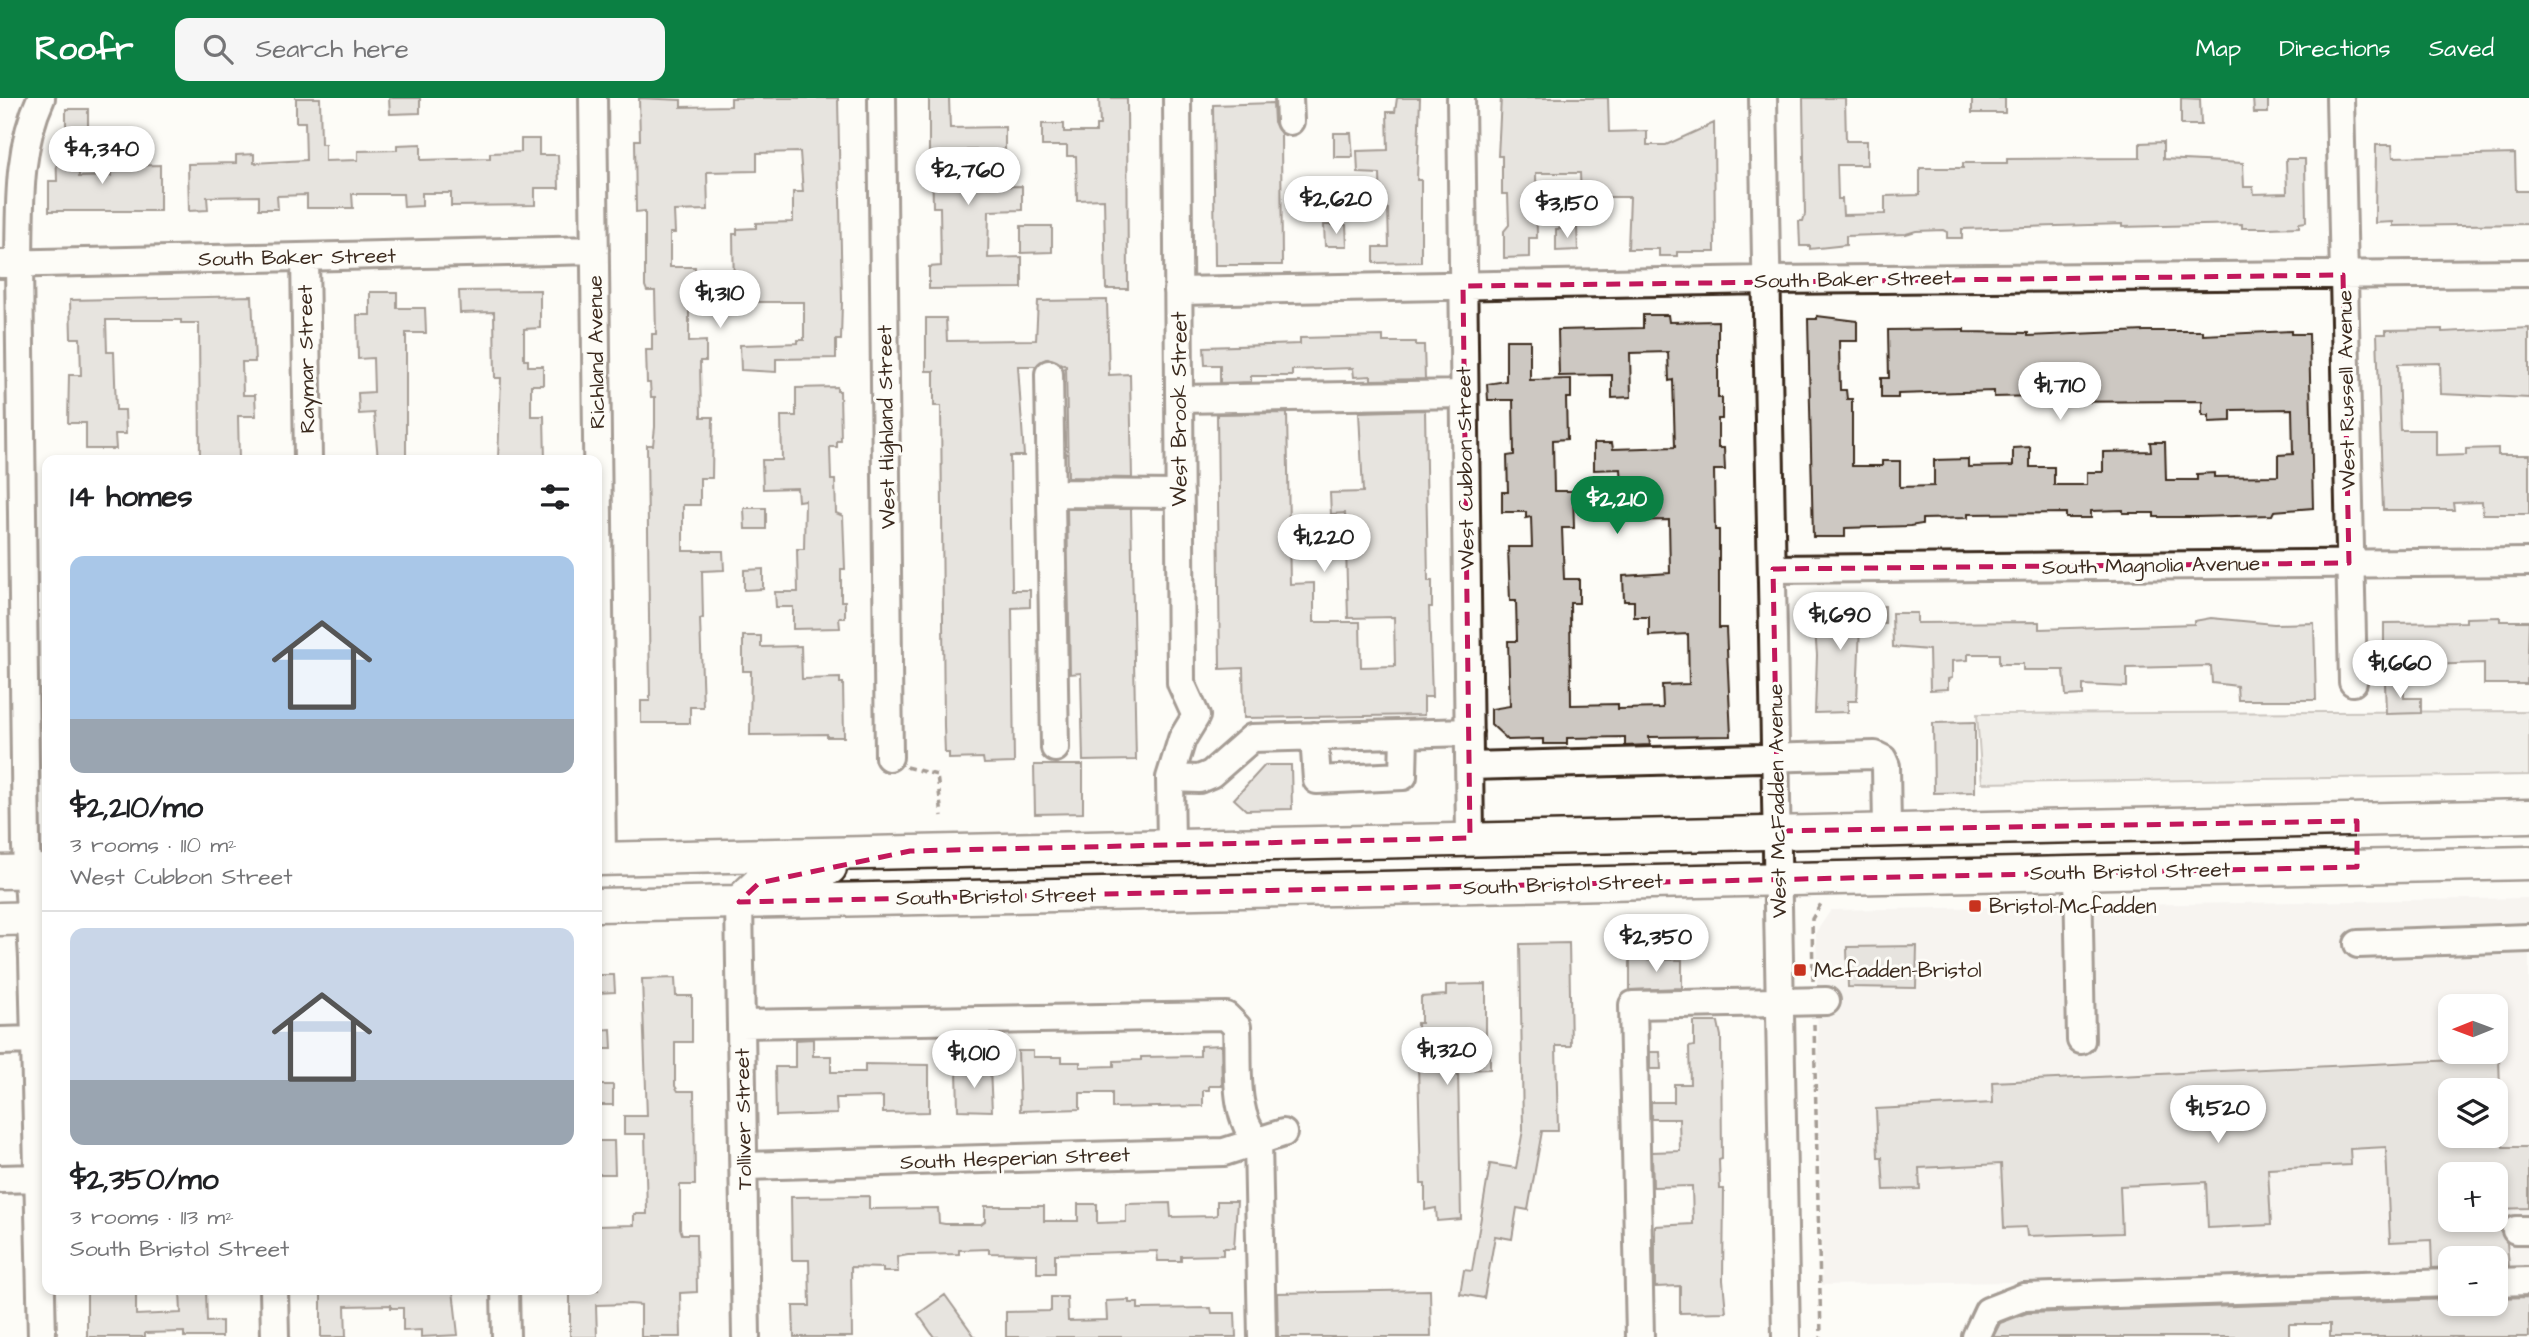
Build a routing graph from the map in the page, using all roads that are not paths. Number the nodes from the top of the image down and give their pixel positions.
1 (41, 98) edge
2 (593, 98) edge
3 (882, 98) edge
4 (1177, 98) edge
5 (1461, 98) edge
6 (1763, 98) edge
7 (2340, 98) edge
8 (595, 250) junction
9 (305, 257) junction
10 (10, 263) edge
11 (2529, 273) edge
12 (2343, 275) junction
13 (1766, 279) junction
14 (1463, 286) junction
15 (1178, 291) junction
16 (1049, 374) dead end
17 (1464, 394) junction
18 (1179, 400) junction
19 (308, 455) edge
20 (596, 455) edge
21 (1052, 493) junction
22 (1180, 494) junction
23 (11, 503) edge
24 (2529, 562) edge
25 (2349, 563) junction
26 (1773, 569) junction
27 (2353, 682) dead end
28 (1469, 732) junction
29 (1405, 734) junction
30 (1314, 736) junction
31 (1055, 748) dead end
32 (889, 757) road end
33 (1777, 758) junction
34 (1469, 766) junction
35 (1170, 778) junction
36 (2529, 816) edge
37 (2357, 821) junction
38 (1887, 828) junction
39 (1778, 831) junction
40 (1470, 838) junction
41 (1171, 845) junction
42 (910, 851) junction
43 (602, 861) edge
44 (2529, 863) edge
45 (2357, 867) junction
46 (25, 871) edge
47 (2078, 873) junction
48 (1779, 878) junction
49 (739, 902) junction
50 (602, 905) edge
51 (26, 918) edge
52 (2529, 938) edge
53 (2358, 944) dead end
54 (1820, 1001) road end
55 (1781, 1002) junction
56 (741, 1024) junction
57 (34, 1040) junction
58 (2081, 1040) dead end
59 (0, 1041) edge
60 (1270, 1137) junction
61 (744, 1166) junction
62 (38, 1178) junction
63 (0, 1179) edge
64 (2529, 1281) edge
65 (2508, 1282) edge
66 (2438, 1283) edge
67 (274, 1295) edge
68 (505, 1295) edge
69 (41, 1337) edge
70 (275, 1337) edge
71 (506, 1337) edge
72 (747, 1337) edge
73 (1262, 1337) edge
74 (1640, 1337) edge
75 (1786, 1337) edge
76 (1976, 1337) edge

1 - 10 street
2 - 8 street, Richland Avenue
3 - 32 street, West Highland Street
4 - 15 street, West Brook Street
5 - 14 street, West Cubbon Street
6 - 13 street, West McFadden Avenue
7 - 12 street, West Russell Avenue
8 - 9 street, South Baker Street
8 - 20 street, Richland Avenue
9 - 10 street, South Baker Street
9 - 19 street, Raymar Street
10 - 23 street
11 - 12 street, South Baker Street
12 - 13 street, South Baker Street
12 - 25 street, West Russell Avenue
13 - 14 street, South Baker Street
13 - 26 street, West McFadden Avenue
14 - 15 street, South Baker Street
14 - 17 street, West Cubbon Street
15 - 18 street, West Brook Street
16 - 21 street
17 - 18 street
17 - 28 street, West Cubbon Street
18 - 22 street, West Brook Street
21 - 22 street
21 - 31 street
22 - 35 street, West Brook Street
23 - 46 street
24 - 25 street, South Magnolia Avenue
25 - 26 street, South Magnolia Avenue
25 - 27 street, West Russell Avenue
26 - 33 street, West McFadden Avenue
28 - 29 street
28 - 34 street, West Cubbon Street
29 - 30 street
29 - 30 street
30 - 35 street
33 - 34 street
33 - 38 street
33 - 39 street, West McFadden Avenue
34 - 40 street, West Cubbon Street
35 - 41 street
36 - 37 main road
37 - 38 main road
37 - 45 main road
38 - 39 main road
39 - 40 main road
39 - 48 street, West McFadden Avenue
40 - 41 main road
41 - 42 main road
42 - 43 main road
42 - 49 main road
44 - 45 main road, South Bristol Street
45 - 47 main road, South Bristol Street
46 - 51 street
47 - 48 main road, South Bristol Street
47 - 58 street
48 - 49 main road, South Bristol Street
48 - 55 street, West McFadden Avenue
49 - 50 main road, South Bristol Street
49 - 56 street, Tolliver Street
51 - 57 street
52 - 53 street
54 - 55 street
55 - 74 street
55 - 75 street, West McFadden Avenue
56 - 60 street
56 - 61 street, Tolliver Street
57 - 59 street
57 - 62 street
60 - 61 street, South Hesperian Street
60 - 73 street
61 - 72 street, Tolliver Street
62 - 63 street
62 - 69 street
64 - 65 street
66 - 76 street
67 - 70 street
68 - 71 street

